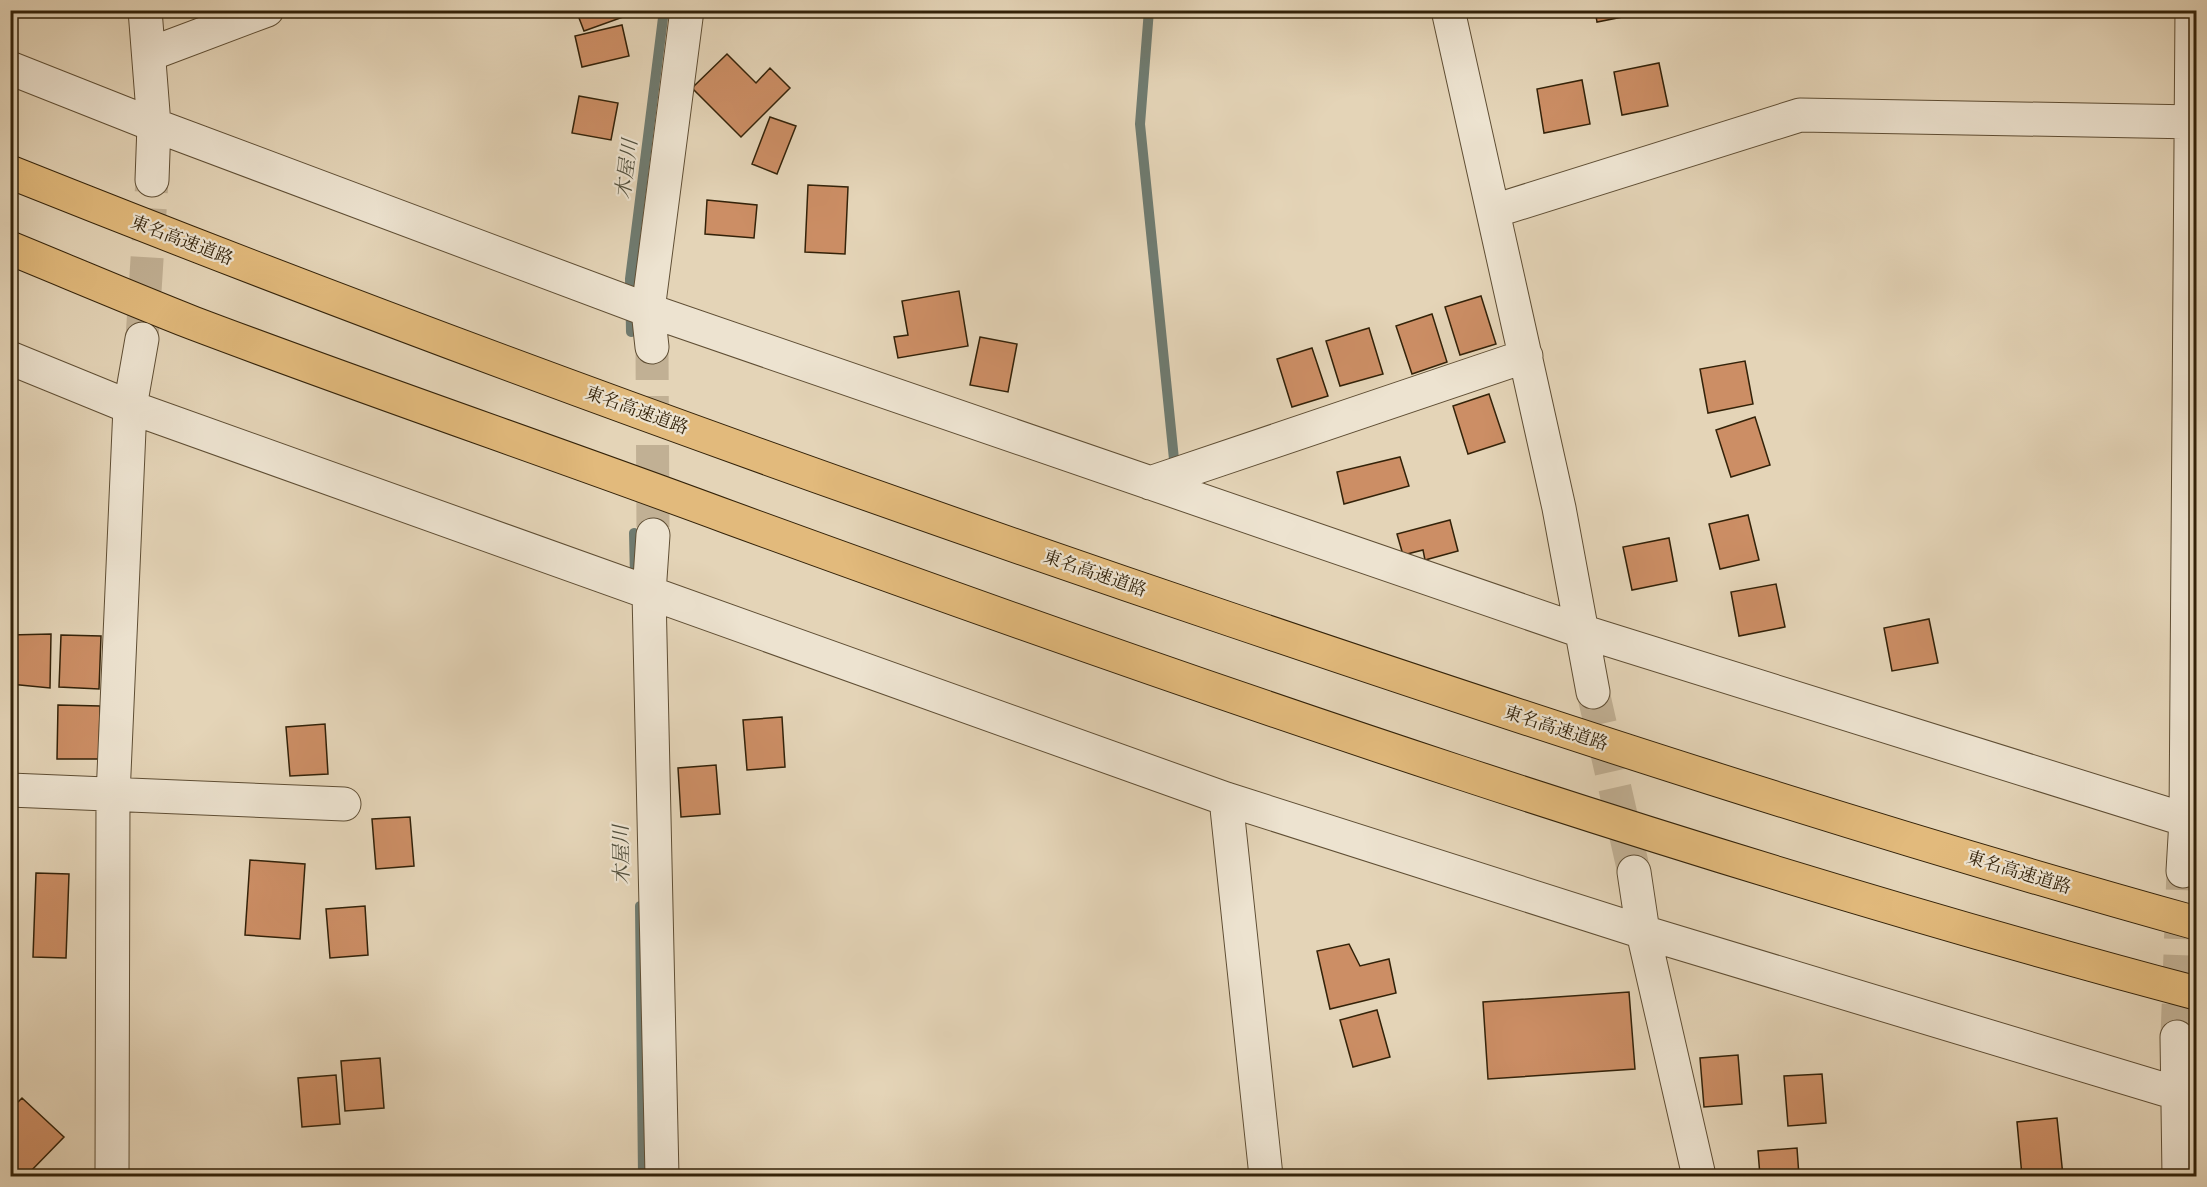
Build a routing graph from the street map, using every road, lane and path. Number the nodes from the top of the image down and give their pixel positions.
1 (145, 10) edge
2 (267, 10) edge
3 (687, 10) edge
4 (1448, 10) edge
5 (2192, 10) edge
6 (150, 54) junction
7 (10, 68) edge
8 (2194, 122) edge
9 (154, 125) junction
10 (10, 172) edge
11 (152, 180) tunnel mouth
12 (1494, 211) junction
13 (10, 248) edge
14 (635, 305) junction
15 (142, 339) tunnel mouth
16 (652, 347) tunnel mouth
17 (1526, 356) junction
18 (10, 358) edge
19 (130, 407) junction
20 (1150, 483) junction
21 (653, 535) tunnel mouth
22 (647, 593) junction
23 (1581, 632) junction
24 (1593, 692) tunnel mouth
25 (10, 790) edge
26 (113, 796) junction
27 (1226, 799) junction
28 (344, 804) dead end
29 (2191, 822) edge
30 (1634, 872) tunnel mouth
31 (2183, 872) tunnel mouth
32 (2196, 923) edge
33 (1643, 932) junction
34 (2196, 993) edge
35 (2177, 1037) tunnel mouth
36 (2188, 1097) edge
37 (112, 1176) edge
38 (662, 1176) edge
39 (1266, 1176) edge
40 (1699, 1176) edge
41 (2179, 1176) edge

1 - 6 street
2 - 6 street
3 - 14 street
4 - 12 street
5 - 8 street
6 - 9 street
7 - 9 street
8 - 12 street
8 - 29 street
9 - 11 street
9 - 14 street
10 - 32 highway, 東名高速道路
12 - 17 street
13 - 34 highway
14 - 16 street
14 - 20 street
15 - 19 street
17 - 20 street
17 - 23 street
18 - 19 street
19 - 22 street
19 - 26 street
20 - 23 street
21 - 22 street
22 - 27 street
22 - 38 street
23 - 24 street
23 - 29 street
25 - 26 street
26 - 28 street
26 - 37 street
27 - 33 street
27 - 39 street
29 - 31 street
30 - 33 street
33 - 36 street
33 - 40 street
35 - 36 street
36 - 41 street

